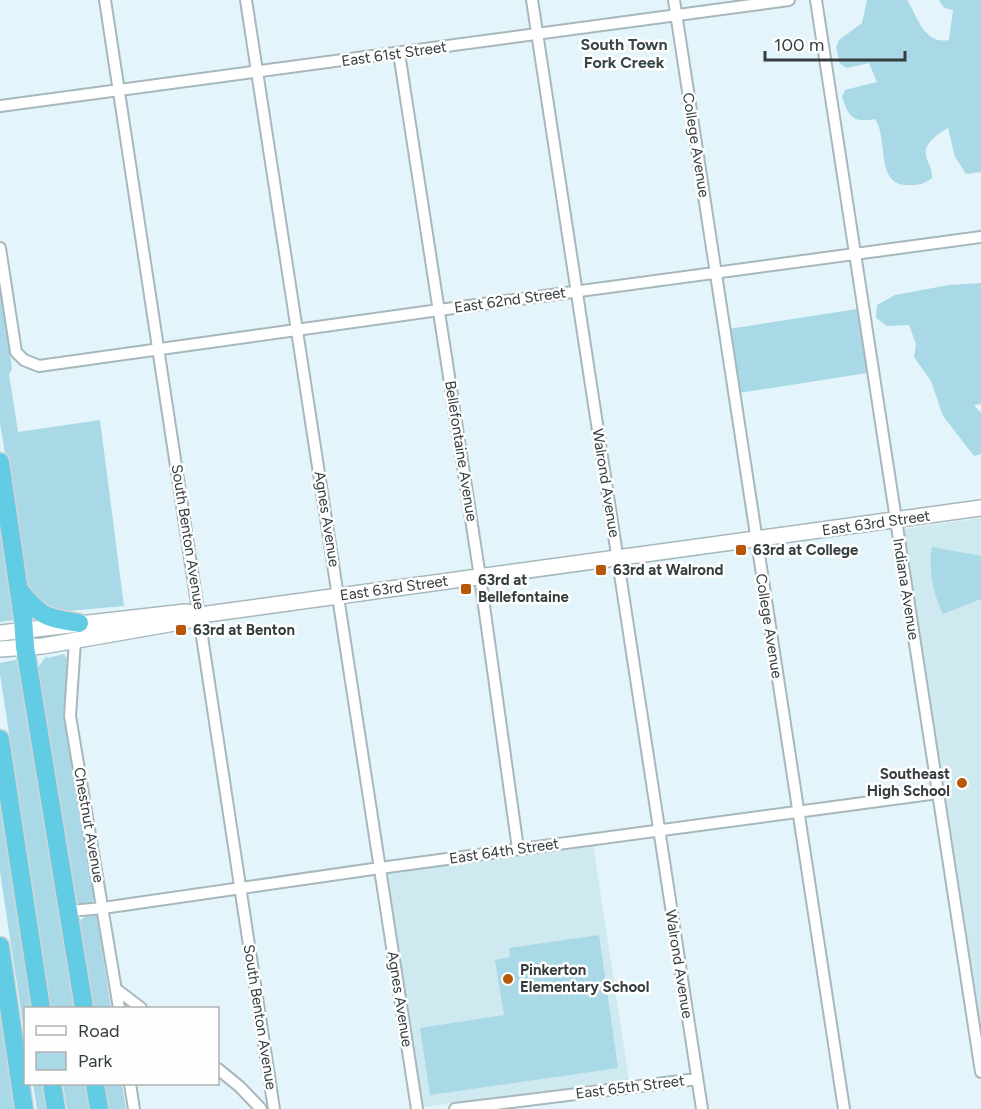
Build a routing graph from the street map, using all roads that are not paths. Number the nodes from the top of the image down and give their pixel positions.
1 (105, 0) edge
2 (246, 0) edge
3 (532, 0) edge
4 (674, 0) edge
5 (789, 0) edge
6 (816, 0) edge
7 (676, 15) junction
8 (537, 34) junction
9 (399, 53) junction
10 (257, 72) junction
11 (119, 90) junction
12 (0, 106) edge
13 (981, 237) edge
14 (0, 248) edge
15 (855, 254) junction
16 (715, 273) junction
17 (576, 291) junction
18 (439, 310) junction
19 (297, 329) junction
20 (159, 348) junction
21 (0, 462) edge
22 (981, 508) edge
23 (896, 520) junction
24 (756, 540) junction
25 (617, 558) junction
26 (480, 577) junction
27 (19, 590) junction
28 (339, 596) junction
29 (200, 615) junction
30 (80, 623) junction
31 (1, 633) edge
32 (25, 638) junction
33 (75, 641) junction
34 (3, 649) edge
35 (0, 739) edge
36 (938, 793) junction
37 (797, 812) junction
38 (658, 830) junction
39 (518, 849) junction
40 (380, 868) junction
41 (241, 889) junction
42 (103, 908) junction
43 (70, 911) junction
44 (0, 946) edge
45 (116, 989) junction
46 (41, 1007) edge
47 (84, 1007) edge
48 (119, 1007) edge
49 (140, 1007) edge
50 (219, 1070) edge
51 (981, 1072) edge
52 (697, 1079) junction
53 (52, 1085) edge
54 (95, 1085) edge
55 (130, 1085) edge
56 (24, 1109) edge
57 (56, 1109) edge
58 (99, 1109) edge
59 (134, 1109) edge
60 (261, 1109) edge
61 (274, 1109) edge
62 (417, 1109) edge
63 (455, 1109) edge
64 (702, 1109) edge
65 (844, 1109) edge

1 - 11 street, South Benton Avenue
2 - 10 street, Agnes Avenue
3 - 8 street, Walrond Avenue
4 - 7 street, College Avenue
5 - 7 street, East 61st Street
6 - 15 street, Indiana Avenue
7 - 8 street, East 61st Street
7 - 16 street, College Avenue
8 - 9 street, East 61st Street
8 - 17 street, Walrond Avenue
9 - 10 street, East 61st Street
9 - 18 street, Bellefontaine Avenue
10 - 11 street, East 61st Street
10 - 19 street, Agnes Avenue
11 - 12 street, East 61st Street
11 - 20 street, South Benton Avenue
13 - 15 street, East 62nd Street
14 - 20 street, East 62nd Street
15 - 16 street, East 62nd Street
15 - 23 street, Indiana Avenue
16 - 17 street, East 62nd Street
16 - 24 street, College Avenue
17 - 18 street, East 62nd Street
17 - 25 street, Walrond Avenue
18 - 19 street, East 62nd Street
18 - 26 street, Bellefontaine Avenue
19 - 20 street, East 62nd Street
19 - 28 street, Agnes Avenue
20 - 29 street, South Benton Avenue
21 - 27 highway
22 - 23 main road, East 63rd Street
23 - 24 main road, East 63rd Street
23 - 36 street, Indiana Avenue
24 - 25 main road, East 63rd Street
24 - 37 street, College Avenue
25 - 26 main road, East 63rd Street
25 - 38 street, Walrond Avenue
26 - 28 main road, East 63rd Street
26 - 39 street, Bellefontaine Avenue
27 - 30 highway
27 - 32 highway
28 - 29 main road, East 63rd Street
28 - 40 street, Agnes Avenue
29 - 30 main road, East 63rd Street
29 - 33 main road, East 63rd Street
29 - 41 street, South Benton Avenue
30 - 32 main road, East 63rd Street
31 - 32 main road, East 63rd Street
32 - 33 main road, East 63rd Street
32 - 34 main road, East 63rd Street
32 - 43 highway
33 - 42 street, Chestnut Avenue
35 - 46 highway
36 - 37 street, East 64th Street
36 - 51 street, Indiana Avenue
37 - 38 street, East 64th Street
37 - 65 street, College Avenue
38 - 39 street, East 64th Street
38 - 52 street, Walrond Avenue
39 - 40 street, East 64th Street
40 - 41 street, East 64th Street
40 - 62 street, Agnes Avenue
41 - 42 street, East 64th Street
41 - 61 street, South Benton Avenue
42 - 43 street, East 64th Street
42 - 45 street, Chestnut Avenue
43 - 47 highway
44 - 56 highway
45 - 48 street, Chestnut Avenue
45 - 49 street
50 - 60 street
52 - 63 street, East 65th Street
52 - 64 street, Walrond Avenue
53 - 57 highway
54 - 58 highway
55 - 59 street

